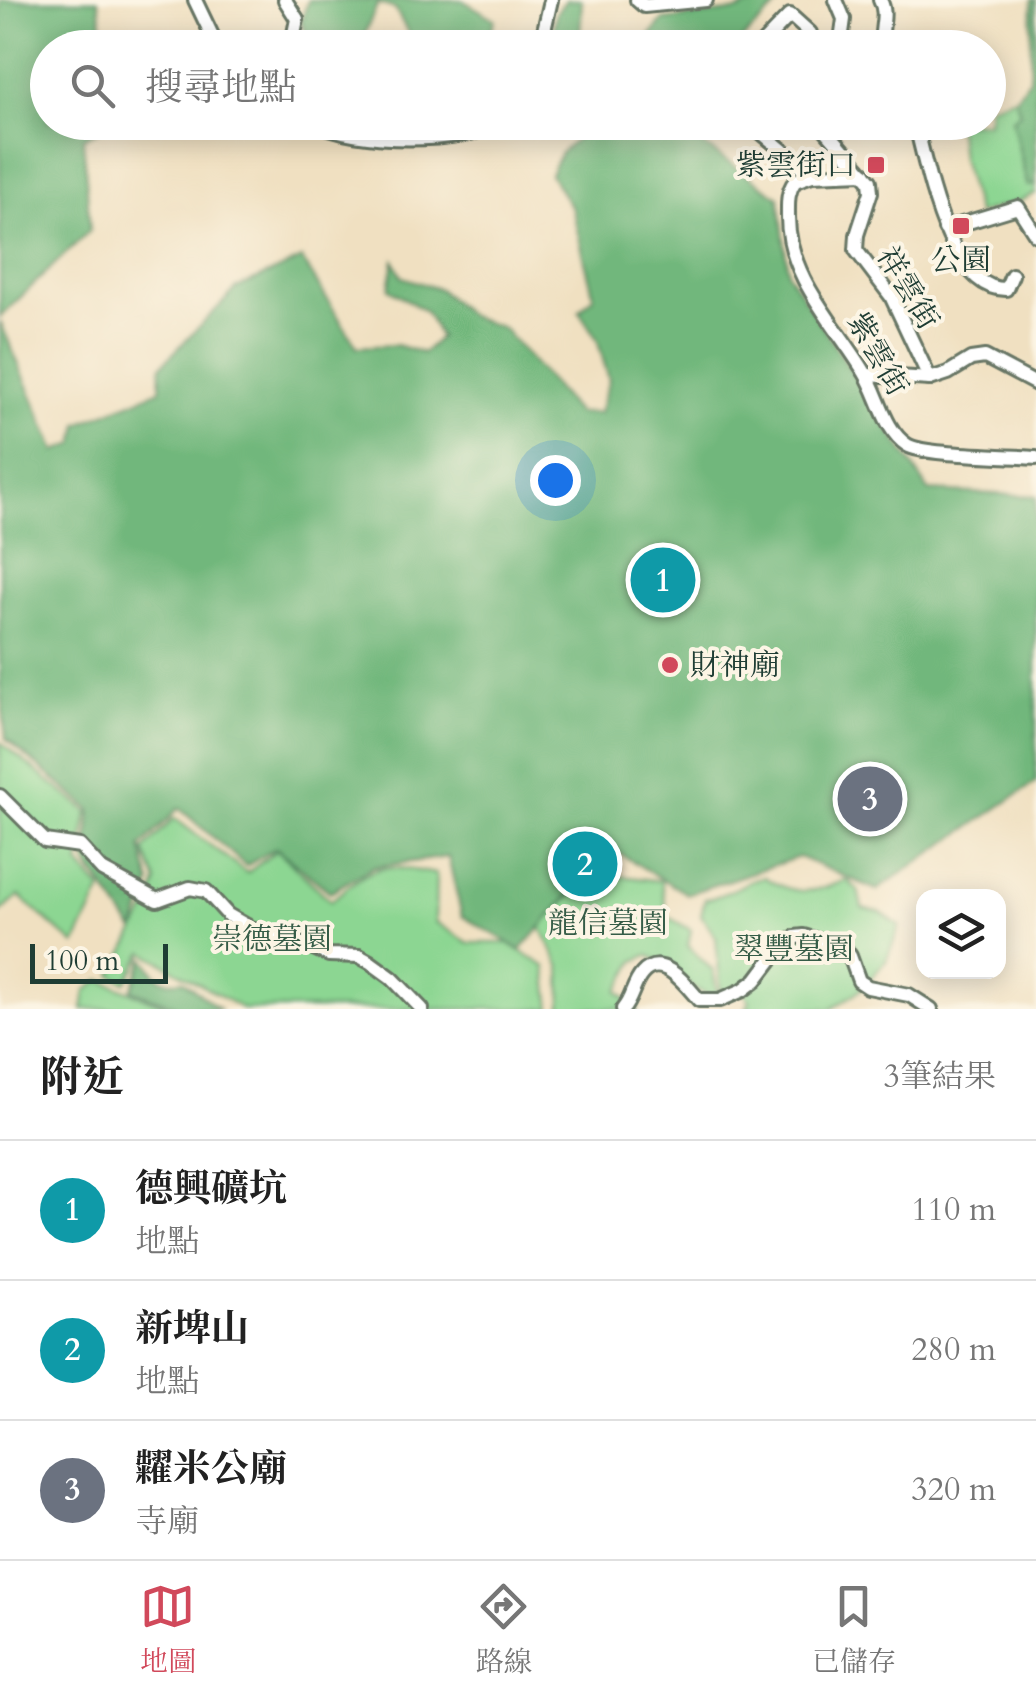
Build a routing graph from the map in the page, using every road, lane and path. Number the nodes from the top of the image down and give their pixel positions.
1 (195, 0) edge
2 (285, 0) edge
3 (551, 0) edge
4 (637, 0) edge
5 (706, 0) edge
6 (836, 0) edge
7 (880, 0) edge
8 (209, 30) edge
9 (294, 30) edge
10 (544, 30) edge
11 (775, 30) edge
12 (807, 30) edge
13 (842, 30) edge
14 (882, 30) edge
15 (771, 140) edge
16 (835, 140) edge
17 (920, 140) edge
18 (864, 173) junction
19 (812, 174) junction
20 (945, 229) junction
21 (1036, 236) edge
22 (1012, 275) dead end
23 (867, 375) junction
24 (930, 379) junction
25 (1036, 384) edge
26 (1036, 458) edge
27 (0, 796) edge
28 (422, 1009) edge
29 (623, 1009) edge
30 (931, 1009) edge

1 - 8 street
2 - 9 street
3 - 10 street
4 - 5 street
6 - 13 street
7 - 14 street
11 - 12 street
15 - 19 street
16 - 18 street
17 - 20 street
18 - 19 street
18 - 24 street, 祥雲街
19 - 23 street, 紫雲街
20 - 21 street
20 - 22 street
23 - 24 street
23 - 26 street, 紫雲街
24 - 25 street
27 - 28 street
29 - 30 street

